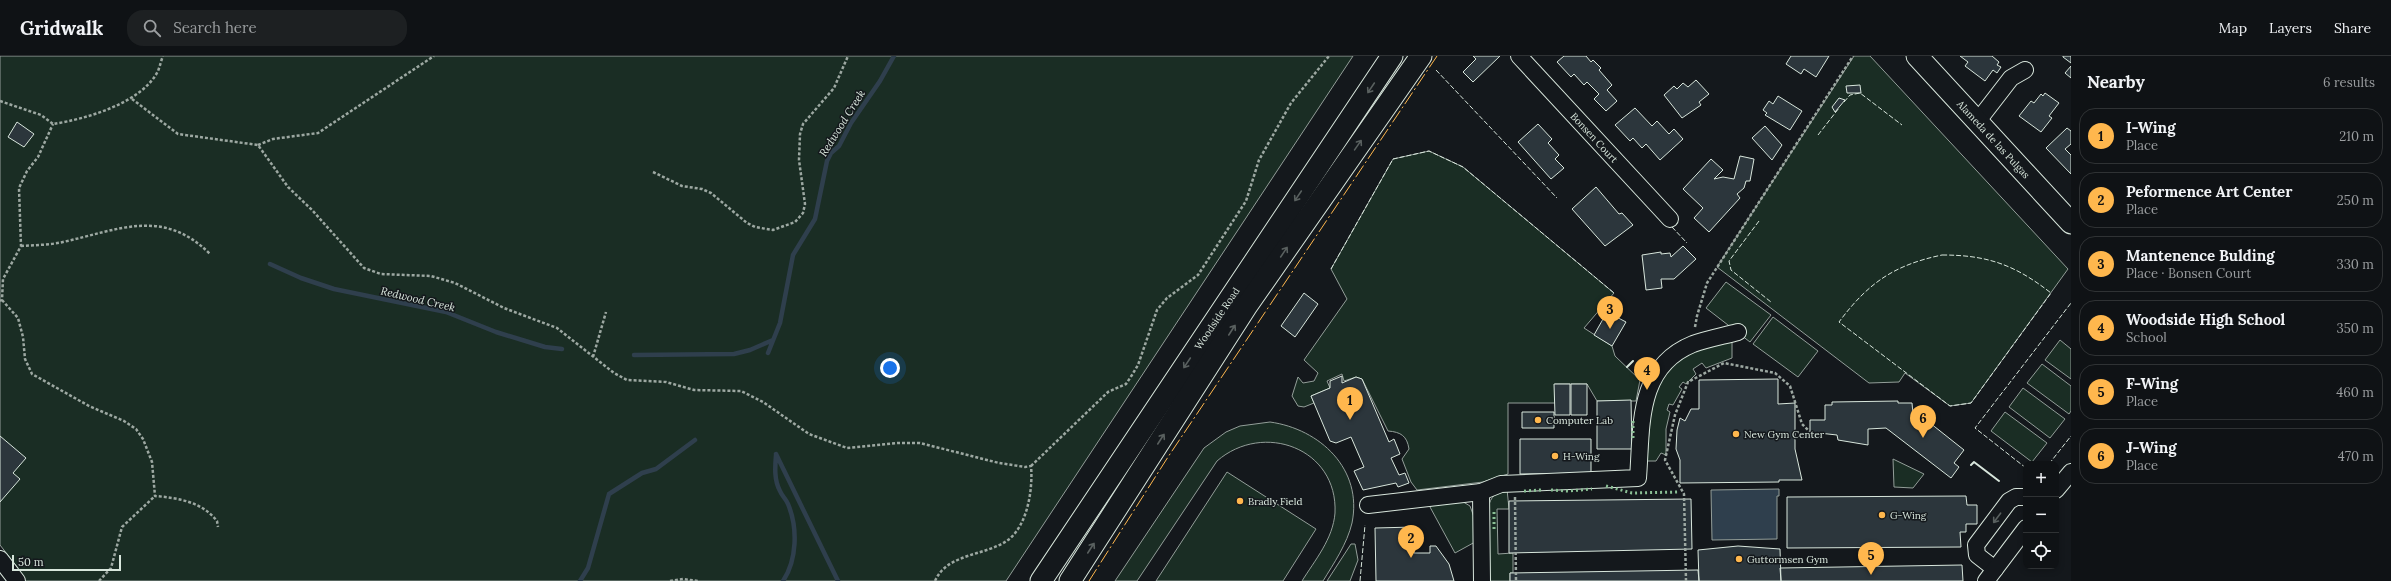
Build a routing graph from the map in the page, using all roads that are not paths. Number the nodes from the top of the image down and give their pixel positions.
1 (1392, 56) edge
2 (1420, 56) edge
3 (1519, 56) edge
4 (1917, 56) edge
5 (2025, 70) dead end
6 (1976, 122) junction
7 (1670, 219) dead end
8 (2071, 223) edge
9 (1738, 332) dead end
10 (2071, 472) edge
11 (2059, 486) edge
12 (1481, 492) junction
13 (2023, 497) edge
14 (1368, 505) dead end
15 (2023, 532) edge
16 (0, 559) edge
17 (1990, 575) edge
18 (17, 581) edge
19 (1041, 581) edge
20 (1070, 581) edge
21 (1482, 581) edge

1 -> 19 main road, Woodside Road
20 -> 2 main road, Woodside Road
3 - 7 street, Bonsen Court
4 - 6 main road, Alameda de las Pulgas
5 - 6 street
6 - 8 main road, Alameda de las Pulgas
9 - 12 street
10 - 11 street
12 - 14 street
12 - 21 street
13 -> 17 street
15 - 17 street
16 - 18 street

